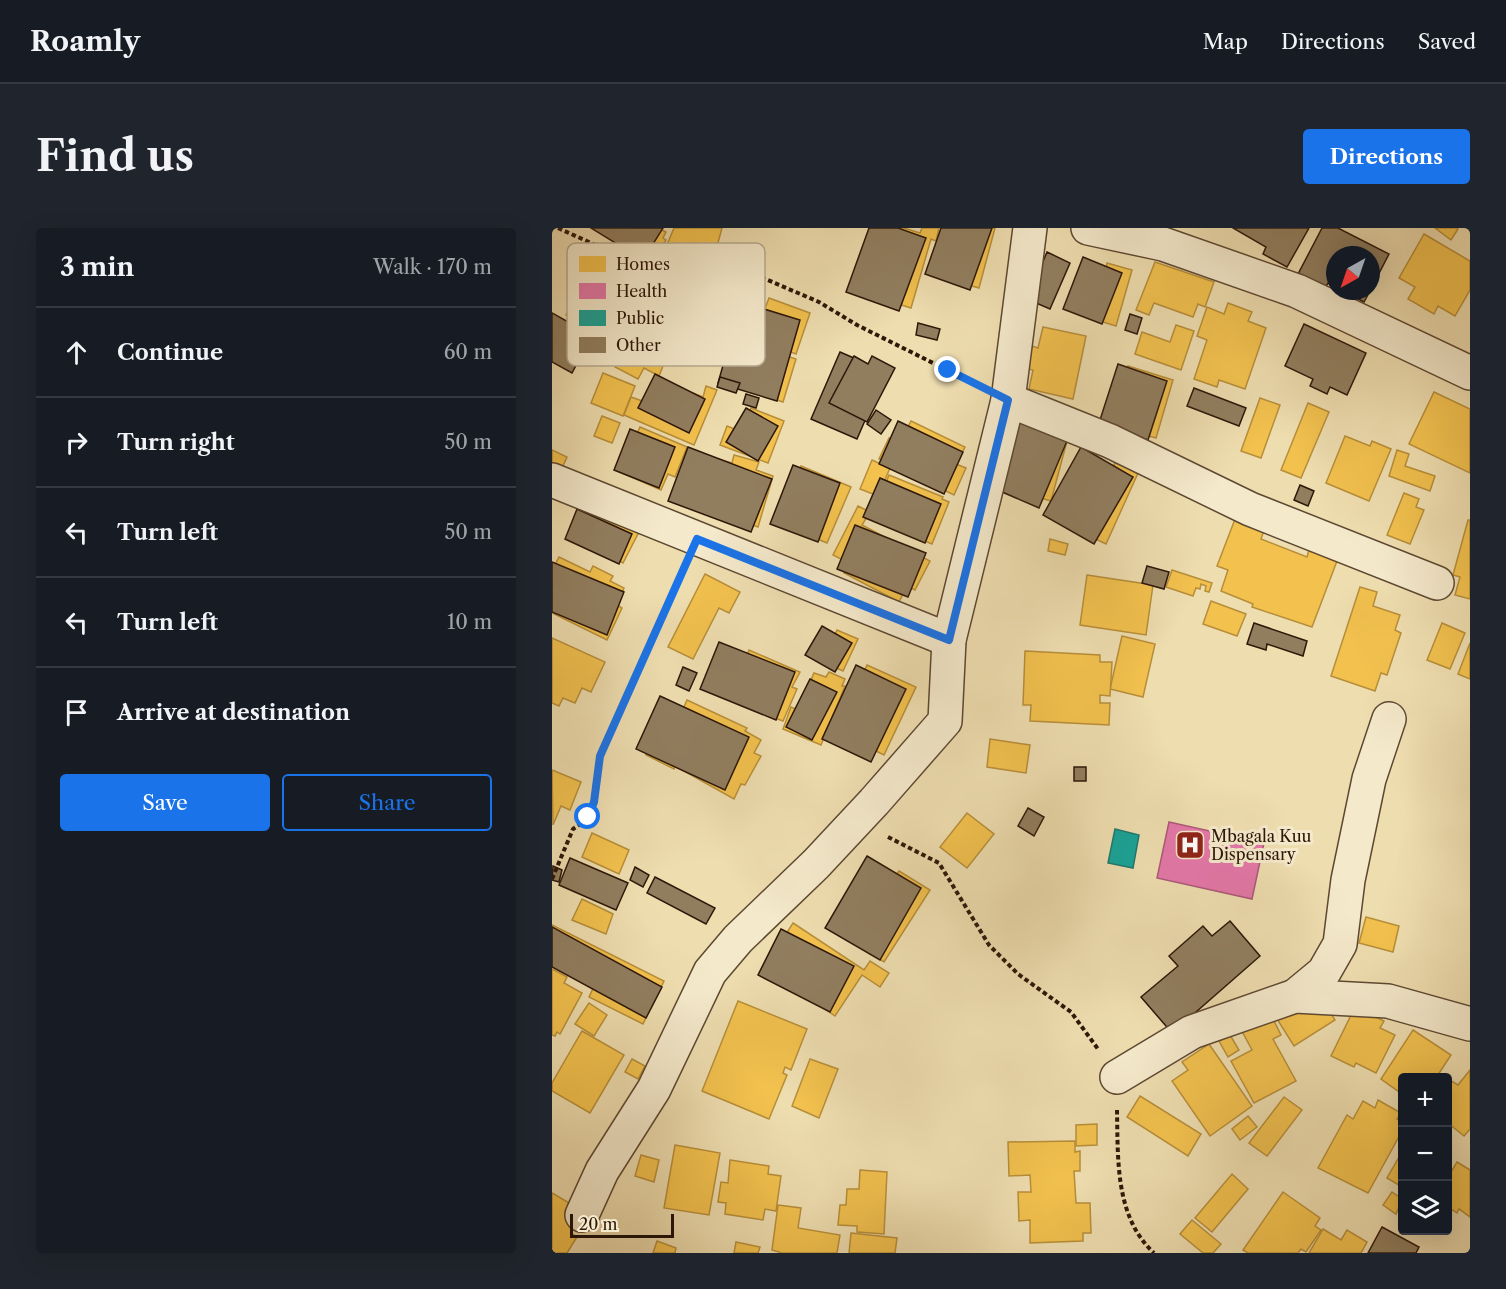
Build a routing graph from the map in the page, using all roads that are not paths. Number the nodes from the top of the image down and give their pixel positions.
1 (1030, 228) edge
2 (1088, 228) edge
3 (1470, 373) edge
4 (1008, 400) junction
5 (552, 480) edge
6 (1437, 583) dead end
7 (949, 640) junction
8 (1389, 719) dead end
9 (1295, 996) junction
10 (1470, 1024) edge
11 (1117, 1077) road end
12 (582, 1215) dead end

1 - 4 street
2 - 3 street
4 - 6 street
4 - 7 street
5 - 7 street
7 - 12 street
8 - 9 street
9 - 10 street
9 - 11 street

